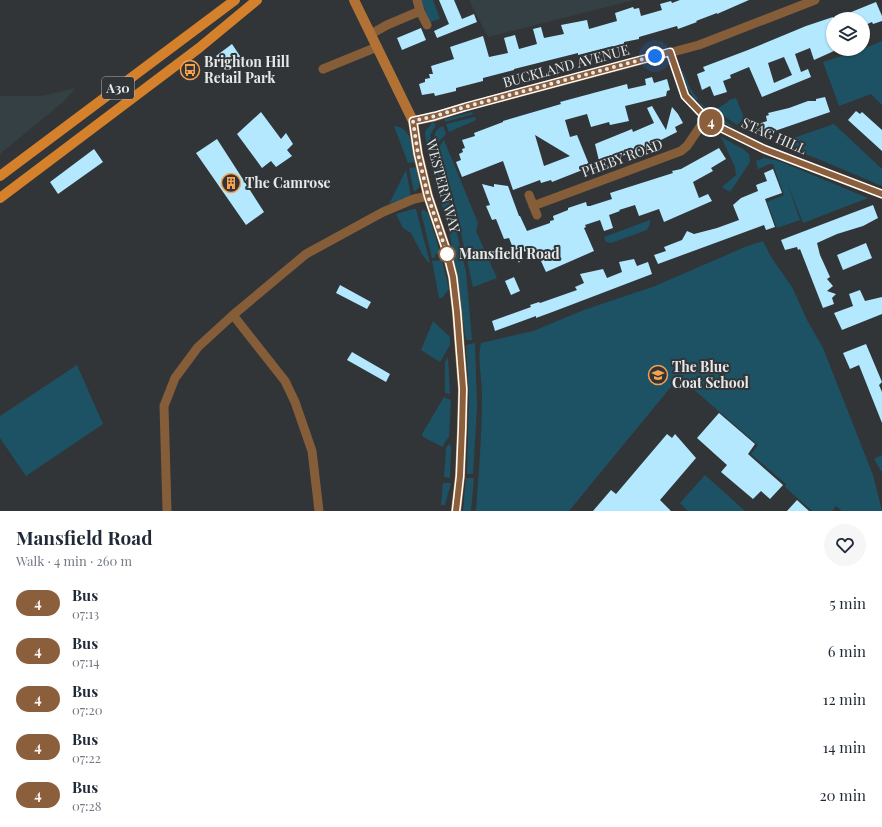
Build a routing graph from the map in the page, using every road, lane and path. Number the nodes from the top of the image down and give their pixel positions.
1 (235, 0) edge
2 (257, 0) edge
3 (354, 0) edge
4 (417, 0) edge
5 (815, 0) edge
6 (420, 11) junction
7 (427, 25) dead end
8 (371, 34) junction
9 (377, 47) junction
10 (670, 52) junction
11 (323, 69) dead end
12 (706, 118) junction
13 (413, 121) junction
14 (0, 176) edge
15 (882, 194) edge
16 (529, 195) dead end
17 (428, 196) junction
18 (0, 198) edge
19 (533, 206) junction
20 (538, 215) dead end
21 (233, 315) junction
22 (167, 511) edge
23 (319, 511) edge
24 (456, 511) edge

1 - 14 main road, A30
2 - 18 main road, A30
3 - 8 street, WESTERN WAY
4 - 6 street
5 - 10 street, BUCKLAND AVENUE
6 - 7 street
6 - 8 street
8 - 9 street, WESTERN WAY
9 - 11 street
9 - 13 street, WESTERN WAY
10 - 12 street, STAG HILL
10 - 13 street, BUCKLAND AVENUE
12 - 15 street, STAG HILL
12 - 19 street, PHEBY ROAD
13 - 17 street, WESTERN WAY
16 - 19 street
17 - 21 street
17 - 24 street, WESTERN WAY
19 - 20 street
21 - 22 street
21 - 23 street

